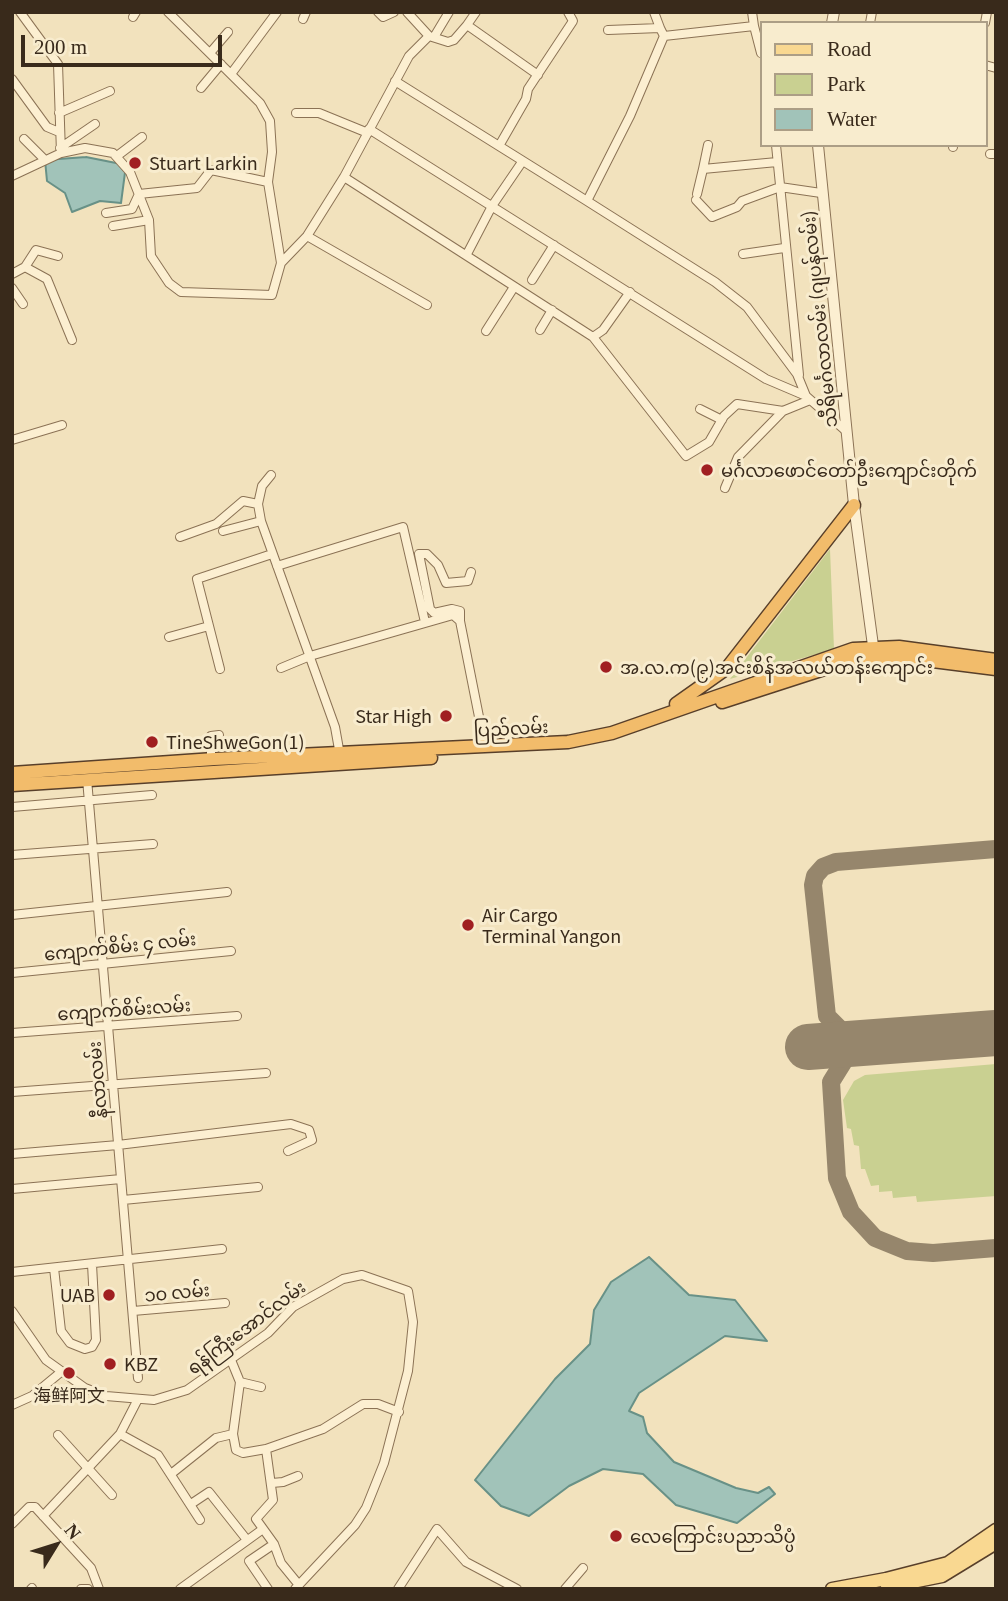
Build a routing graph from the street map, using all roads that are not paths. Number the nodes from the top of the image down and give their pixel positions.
1 (20, 12) edge
2 (168, 12) edge
3 (277, 12) edge
4 (378, 12) edge
5 (394, 12) edge
6 (407, 12) edge
7 (449, 12) edge
8 (476, 12) edge
9 (568, 12) edge
10 (654, 12) edge
11 (752, 12) edge
12 (467, 26) junction
13 (754, 26) junction
14 (660, 28) junction
15 (608, 30) dead end
16 (228, 32) dead end
17 (432, 36) junction
18 (664, 36) junction
19 (760, 49) edge
20 (210, 53) junction
21 (222, 64) junction
22 (231, 74) junction
23 (538, 75) junction
24 (12, 79) edge
25 (395, 82) junction
26 (201, 88) dead end
27 (110, 92) dead end
28 (59, 113) junction
29 (296, 113) dead end
30 (95, 124) dead end
31 (368, 131) junction
32 (59, 132) junction
33 (142, 137) dead end
34 (24, 139) dead end
35 (708, 145) dead end
36 (499, 146) junction
37 (776, 147) edge
38 (818, 147) edge
39 (60, 150) junction
40 (117, 156) junction
41 (44, 159) junction
42 (522, 162) junction
43 (778, 162) junction
44 (702, 169) junction
45 (12, 176) edge
46 (344, 177) junction
47 (268, 182) junction
48 (780, 187) junction
49 (821, 193) junction
50 (139, 194) junction
51 (587, 201) junction
52 (492, 206) junction
53 (106, 213) dead end
54 (149, 220) junction
55 (113, 226) dead end
56 (307, 236) junction
57 (554, 245) junction
58 (784, 248) junction
59 (467, 254) junction
60 (743, 254) dead end
61 (58, 256) dead end
62 (281, 263) junction
63 (25, 267) junction
64 (12, 274) edge
65 (532, 280) dead end
66 (514, 286) junction
67 (12, 288) edge
68 (630, 292) junction
69 (23, 304) dead end
70 (427, 305) dead end
71 (552, 310) junction
72 (540, 330) dead end
73 (486, 331) dead end
74 (593, 337) junction
75 (72, 340) dead end
76 (800, 382) junction
77 (808, 398) junction
78 (701, 409) dead end
79 (783, 411) junction
80 (722, 420) junction
81 (62, 425) dead end
82 (846, 431) junction
83 (12, 440) edge
84 (271, 475) dead end
85 (725, 488) dead end
86 (258, 504) junction
87 (855, 506) junction
88 (261, 521) junction
89 (223, 531) dead end
90 (180, 537) dead end
91 (272, 554) junction
92 (277, 566) junction
93 (471, 572) dead end
94 (460, 621) junction
95 (425, 622) junction
96 (209, 626) junction
97 (169, 637) dead end
98 (874, 651) junction
99 (310, 656) junction
100 (996, 660) edge
101 (281, 668) dead end
102 (220, 669) dead end
103 (996, 669) edge
104 (653, 718) junction
105 (219, 735) dead end
106 (485, 747) junction
107 (340, 755) junction
108 (211, 760) junction
109 (12, 773) edge
110 (87, 779) junction
111 (12, 785) edge
112 (152, 795) dead end
113 (89, 800) junction
114 (12, 807) edge
115 (153, 844) dead end
116 (93, 849) junction
117 (12, 855) edge
118 (227, 892) dead end
119 (98, 907) junction
120 (12, 915) edge
121 (231, 951) dead end
122 (103, 964) junction
123 (12, 973) edge
124 (237, 1016) dead end
125 (108, 1025) junction
126 (12, 1033) edge
127 (265, 1073) dead end
128 (113, 1084) junction
129 (12, 1092) edge
130 (118, 1145) junction
131 (288, 1151) dead end
132 (12, 1154) edge
133 (121, 1179) junction
134 (258, 1187) dead end
135 (12, 1189) edge
136 (123, 1200) junction
137 (222, 1249) dead end
138 (128, 1260) junction
139 (92, 1264) junction
140 (12, 1266) edge
141 (54, 1268) junction
142 (13, 1272) edge
143 (225, 1303) dead end
144 (12, 1311) edge
145 (133, 1311) junction
146 (231, 1360) junction
147 (61, 1372) junction
148 (138, 1378) dead end
149 (240, 1382) junction
150 (261, 1387) dead end
151 (138, 1399) junction
152 (12, 1405) edge
153 (399, 1412) junction
154 (120, 1434) junction
155 (233, 1434) junction
156 (58, 1435) dead end
157 (266, 1449) junction
158 (88, 1468) junction
159 (171, 1474) junction
160 (298, 1476) dead end
161 (272, 1483) junction
162 (112, 1495) dead end
163 (191, 1504) junction
164 (43, 1516) junction
165 (201, 1520) dead end
166 (12, 1524) edge
167 (263, 1529) junction
168 (996, 1530) edge
169 (247, 1540) junction
170 (996, 1543) edge
171 (274, 1544) junction
172 (583, 1568) dead end
173 (297, 1587) edge
174 (81, 1589) edge
175 (88, 1589) edge
176 (99, 1589) edge
177 (180, 1589) edge
178 (268, 1589) edge
179 (398, 1589) edge
180 (517, 1589) edge
181 (565, 1589) edge
182 (832, 1589) edge
183 (873, 1589) edge

1 - 28 street
2 - 20 street
3 - 22 street
4 - 5 street
6 - 17 street
7 - 17 street
8 - 12 street
9 - 23 street
10 - 14 street
11 - 13 street
12 - 17 street
12 - 23 street
13 - 18 street
13 - 19 street
14 - 15 street
14 - 18 street
16 - 20 street
17 - 25 street
18 - 51 street
20 - 21 street
21 - 22 street
21 - 26 street
22 - 47 street
23 - 36 street
24 - 32 street
25 - 31 street
25 - 36 street
27 - 28 street
28 - 32 street
29 - 31 street
30 - 39 street
31 - 46 street
31 - 52 street
32 - 39 street
33 - 40 street
34 - 41 street
35 - 44 street
36 - 42 street
37 - 43 street
38 - 49 street, သီရိမင်္ဂလာလမ်း (ဂျပန်လမ်း)
39 - 40 street
39 - 41 street
40 - 50 street
41 - 45 street
42 - 51 street
42 - 52 street
43 - 44 street
43 - 48 street
44 - 48 street
46 - 56 street
46 - 59 street
47 - 50 street
47 - 62 street
48 - 49 street
48 - 58 street
49 - 82 street, သီရိမင်္ဂလာလမ်း (ဂျပန်လမ်း)
50 - 53 street
50 - 54 street
51 - 76 street
52 - 57 street
52 - 59 street
54 - 55 street
54 - 62 street
56 - 62 street
56 - 70 street
57 - 65 street
57 - 68 street
58 - 60 street
58 - 76 street
59 - 66 street
61 - 63 street
63 - 64 street
63 - 75 street
66 - 71 street
66 - 73 street
67 - 69 street
68 - 74 street
68 - 77 street
71 - 72 street
71 - 74 street
74 - 80 street
76 - 77 street
77 - 79 street
77 - 82 street
78 - 80 street
79 - 80 street
79 - 85 street
81 - 83 street
82 - 87 street, သီရိမင်္ဂလာလမ်း (ဂျပန်လမ်း)
84 - 86 street
86 - 88 street
86 - 90 street
87 - 98 street, သီရိမင်္ဂလာလမ်း (ဂျပန်လမ်း)
87 - 104 highway
88 - 89 street
88 - 91 street
91 - 92 street
91 - 96 street
92 - 95 street
92 - 99 street
93 - 94 street
94 - 95 street
94 - 106 street
95 - 99 street
96 - 97 street
96 - 102 street
98 - 100 highway, ပြည်လမ်း
98 - 103 highway, ပြည်လမ်း
98 - 104 highway, ပြည်လမ်း
98 - 110 highway, ပြည်လမ်း
99 - 101 street
99 - 107 street
104 - 106 highway, ပြည်လမ်း
105 - 108 street
106 - 107 highway, ပြည်လမ်း
107 - 108 highway, ပြည်လမ်း
108 - 109 highway, ပြည်လမ်း
110 - 111 highway, ပြည်လမ်း
110 - 113 street, နီလာလမ်း
112 - 113 street
113 - 114 street
113 - 116 street, နီလာလမ်း
115 - 116 street
116 - 117 street
116 - 119 street, နီလာလမ်း
118 - 119 street
119 - 120 street
119 - 122 street, နီလာလမ်း
121 - 122 street, ကျောက်စိမ်း ၄ လမ်း
122 - 123 street, ကျောက်စိမ်း ၄ လမ်း
122 - 125 street, နီလာလမ်း
124 - 125 street, ကျောက်စိမ်းလမ်း
125 - 126 street, ကျောက်စိမ်းလမ်း
125 - 128 street, နီလာလမ်း
127 - 128 street
128 - 129 street
128 - 130 street, နီလာလမ်း
130 - 131 street
130 - 132 street
130 - 133 street, နီလာလမ်း
133 - 135 street
133 - 136 street, နီလာလမ်း
134 - 136 street
136 - 138 street, နီလာလမ်း
137 - 138 street
138 - 139 street
138 - 145 street, နီလာလမ်း
139 - 141 street
139 - 141 street
140 - 142 street
141 - 142 street
143 - 145 street, ၁၀ လမ်း
144 - 147 street, ရန်ကြီးအောင်လမ်း
145 - 148 street, နီလာလမ်း
146 - 149 street
146 - 151 street, ရန်ကြီးအောင်လမ်း
146 - 153 street, ရန်ကြီးအောင်လမ်း
147 - 151 street, ရန်ကြီးအောင်လမ်း
147 - 152 street
149 - 150 street
149 - 155 street
151 - 154 street
153 - 157 street
153 - 173 street, ရန်ကြီးအောင်လမ်း
154 - 158 street
154 - 159 street
155 - 157 street
155 - 159 street
156 - 158 street
157 - 161 street
158 - 162 street
158 - 164 street
159 - 163 street
160 - 161 street
161 - 167 street
163 - 165 street
163 - 169 street
164 - 166 street
164 - 176 street
167 - 169 street
167 - 171 street
168 - 182 main road
169 - 177 street
170 - 183 main road
171 - 173 street
171 - 178 street
172 - 181 street
174 - 175 street
179 - 180 street

